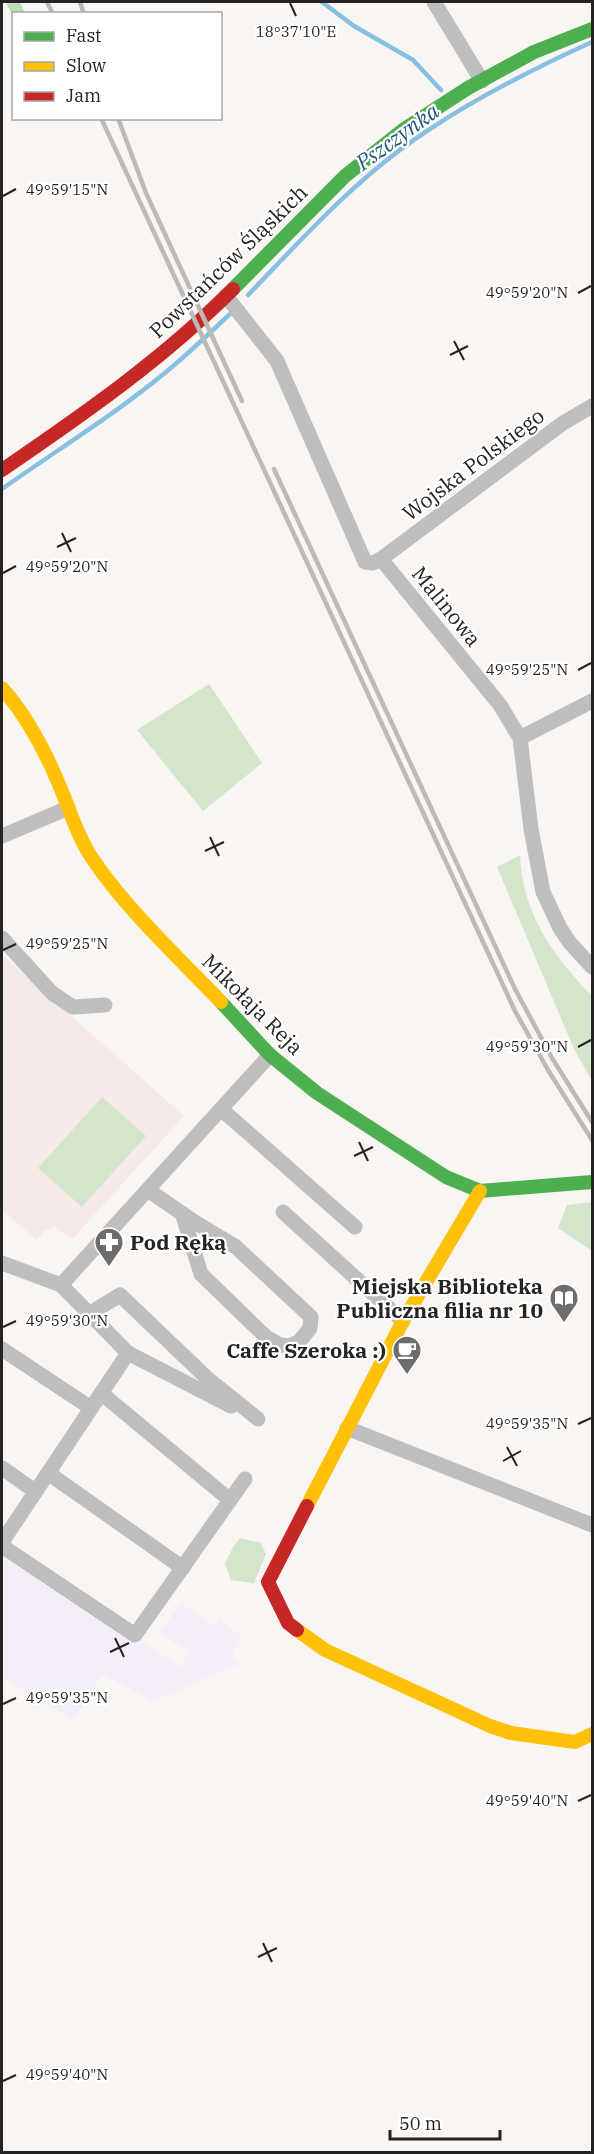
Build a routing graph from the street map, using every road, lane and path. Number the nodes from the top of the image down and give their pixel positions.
1 (434, 2) edge
2 (592, 29) edge
3 (482, 81) junction
4 (226, 296) junction
5 (592, 406) edge
6 (2, 470) edge
7 (381, 559) junction
8 (2, 688) edge
9 (592, 703) edge
10 (520, 738) junction
11 (68, 808) junction
12 (2, 836) edge
13 (2, 938) edge
14 (592, 967) edge
15 (105, 1005) dead end
16 (270, 1055) junction
17 (221, 1109) junction
18 (592, 1182) edge
19 (148, 1190) junction
20 (480, 1191) junction
21 (283, 1212) dead end
22 (182, 1213) junction
23 (355, 1227) dead end
24 (2, 1263) edge
25 (61, 1285) junction
26 (89, 1314) junction
27 (403, 1321) junction
28 (2, 1349) edge
29 (128, 1353) junction
30 (101, 1393) junction
31 (91, 1408) junction
32 (347, 1428) junction
33 (2, 1468) edge
34 (48, 1473) junction
35 (245, 1479) dead end
36 (35, 1491) junction
37 (230, 1500) junction
38 (592, 1525) edge
39 (2, 1544) edge
40 (183, 1568) junction
41 (592, 1734) edge

1 - 3 street
2 - 3 street, Powstańców Śląskich
3 - 4 street, Powstańców Śląskich
4 - 6 street, Powstańców Śląskich
4 - 7 street, Malinowa
5 - 7 street, Wojska Polskiego
7 - 10 street, Malinowa
8 - 11 street, Mikołaja Reja
9 - 10 street
10 - 14 street, Malinowa
11 - 12 street
11 - 16 street, Mikołaja Reja
13 - 15 street
16 - 17 street
16 - 20 street, Mikołaja Reja
17 - 19 street
17 - 23 street
18 - 20 street, Mikołaja Reja
19 - 22 street
19 - 25 street
20 - 27 street
21 - 27 street
22 - 22 street
24 - 25 street
25 - 26 street
26 - 29 street
26 - 29 street
27 - 32 street
28 - 31 street
29 - 30 street
30 - 31 street
30 - 37 street
31 - 34 street
32 - 38 street
32 - 41 street
33 - 36 street
34 - 36 street
34 - 40 street
35 - 37 street
36 - 39 street
37 - 40 street
39 - 40 street

